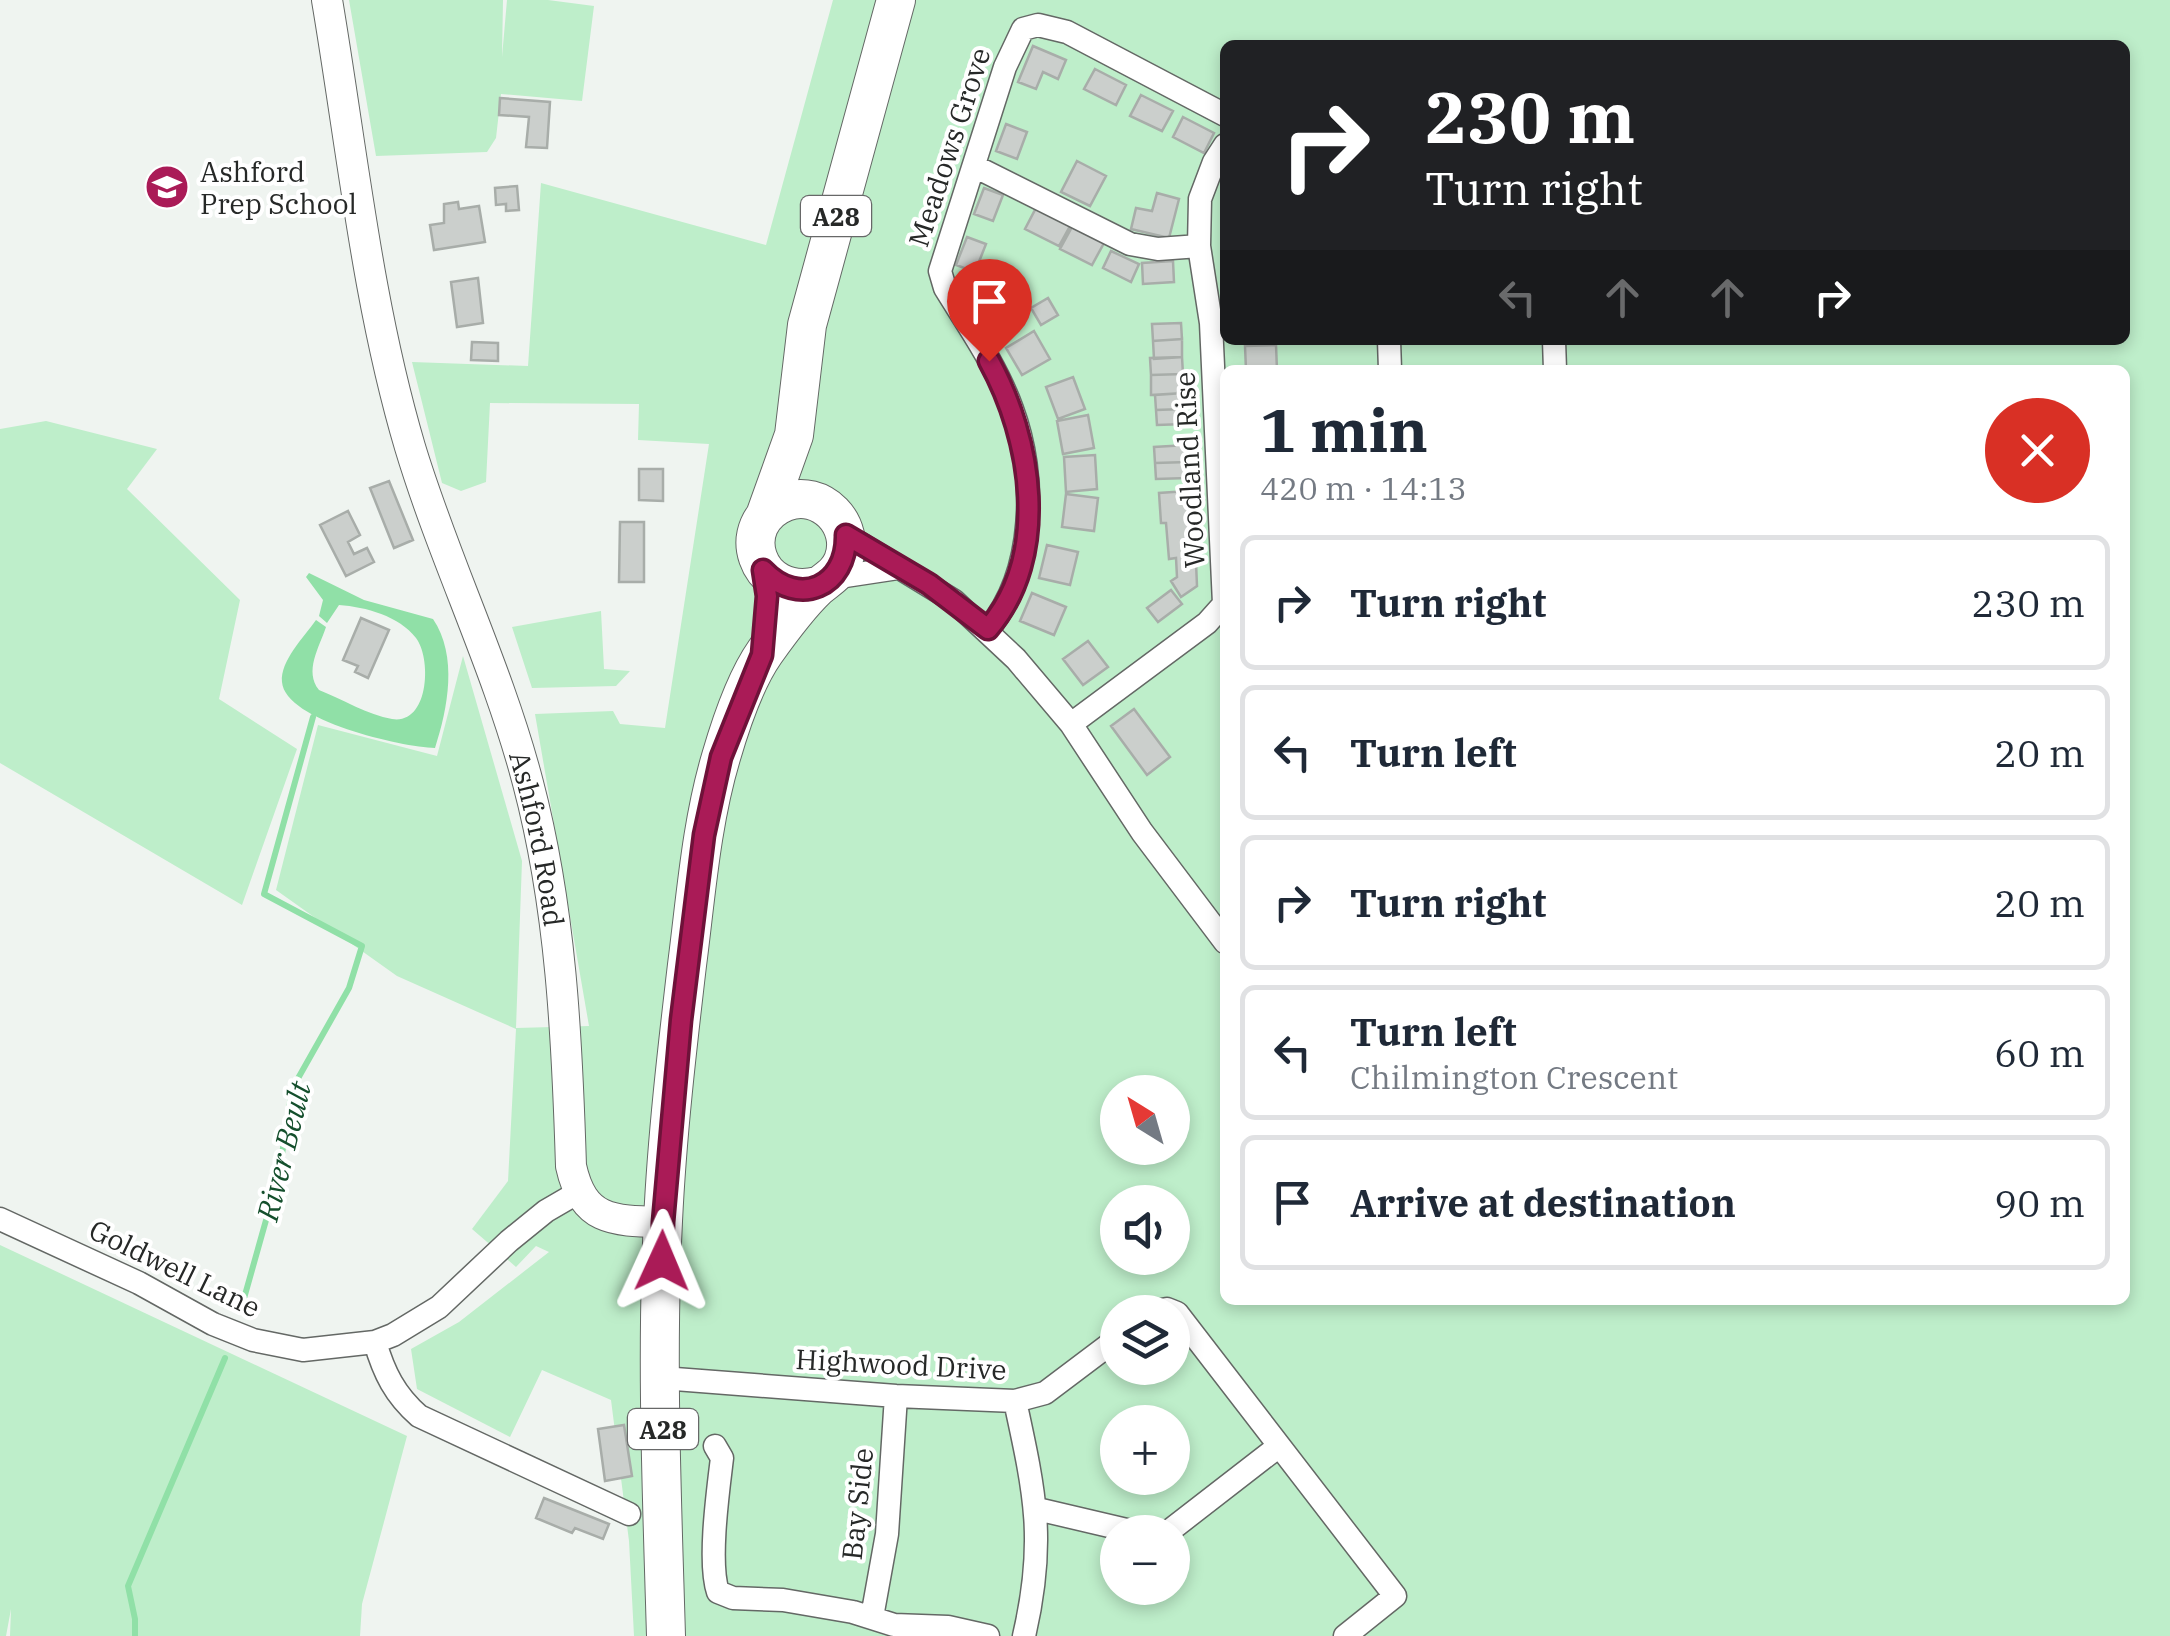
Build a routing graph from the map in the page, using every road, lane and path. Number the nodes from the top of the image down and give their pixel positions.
1 (327, 0) edge
2 (896, 0) edge
3 (1220, 112) edge
4 (1220, 153) edge
5 (974, 166) junction
6 (1199, 246) junction
7 (1220, 434) edge
8 (794, 435) junction
9 (818, 502) junction
10 (766, 516) junction
11 (846, 535) junction
12 (898, 568) junction
13 (763, 570) junction
14 (825, 582) junction
15 (1220, 608) edge
16 (988, 629) junction
17 (762, 655) junction
18 (1071, 724) junction
19 (1220, 935) edge
20 (577, 1192) junction
21 (0, 1218) edge
22 (663, 1222) junction
23 (1190, 1330) edge
24 (375, 1342) junction
25 (1100, 1352) edge
26 (662, 1378) junction
27 (896, 1396) junction
28 (1015, 1401) junction
29 (715, 1446) dead end
30 (1279, 1446) junction
31 (1037, 1509) junction
32 (629, 1514) dead end
33 (1190, 1515) edge
34 (1100, 1524) edge
35 (872, 1618) junction
36 (666, 1636) edge
37 (988, 1636) edge
38 (1024, 1636) edge
39 (1345, 1636) edge

1 - 20 street, Ashford Road
2 - 8 main road, A28
3 - 5 street, Meadows Grove
4 - 6 street, Woodland Rise
5 - 6 street
5 - 16 street, Meadows Grove
6 - 7 street, Woodland Rise
8 - 9 main road, A28
8 - 10 main road, A28
9 - 10 main road
9 - 11 main road
10 - 13 main road
11 - 12 street
11 - 14 main road
12 - 14 street
12 - 16 street
13 - 14 main road
13 - 17 main road, A28
14 - 17 main road, A28
15 - 18 street, Woodland Rise
16 - 18 street
17 - 22 main road, A28
18 - 19 street
20 - 22 street
20 - 24 street, Goldwell Lane
21 - 24 street, Goldwell Lane
22 - 26 main road, A28
23 - 30 street
24 - 32 street
25 - 28 street, Highwood Drive
26 - 27 street, Highwood Drive
26 - 36 main road, A28
27 - 28 street, Highwood Drive
27 - 35 street, Bay Side
28 - 31 street
29 - 35 street
30 - 33 street
30 - 39 street
31 - 34 street
31 - 38 street
35 - 37 street

